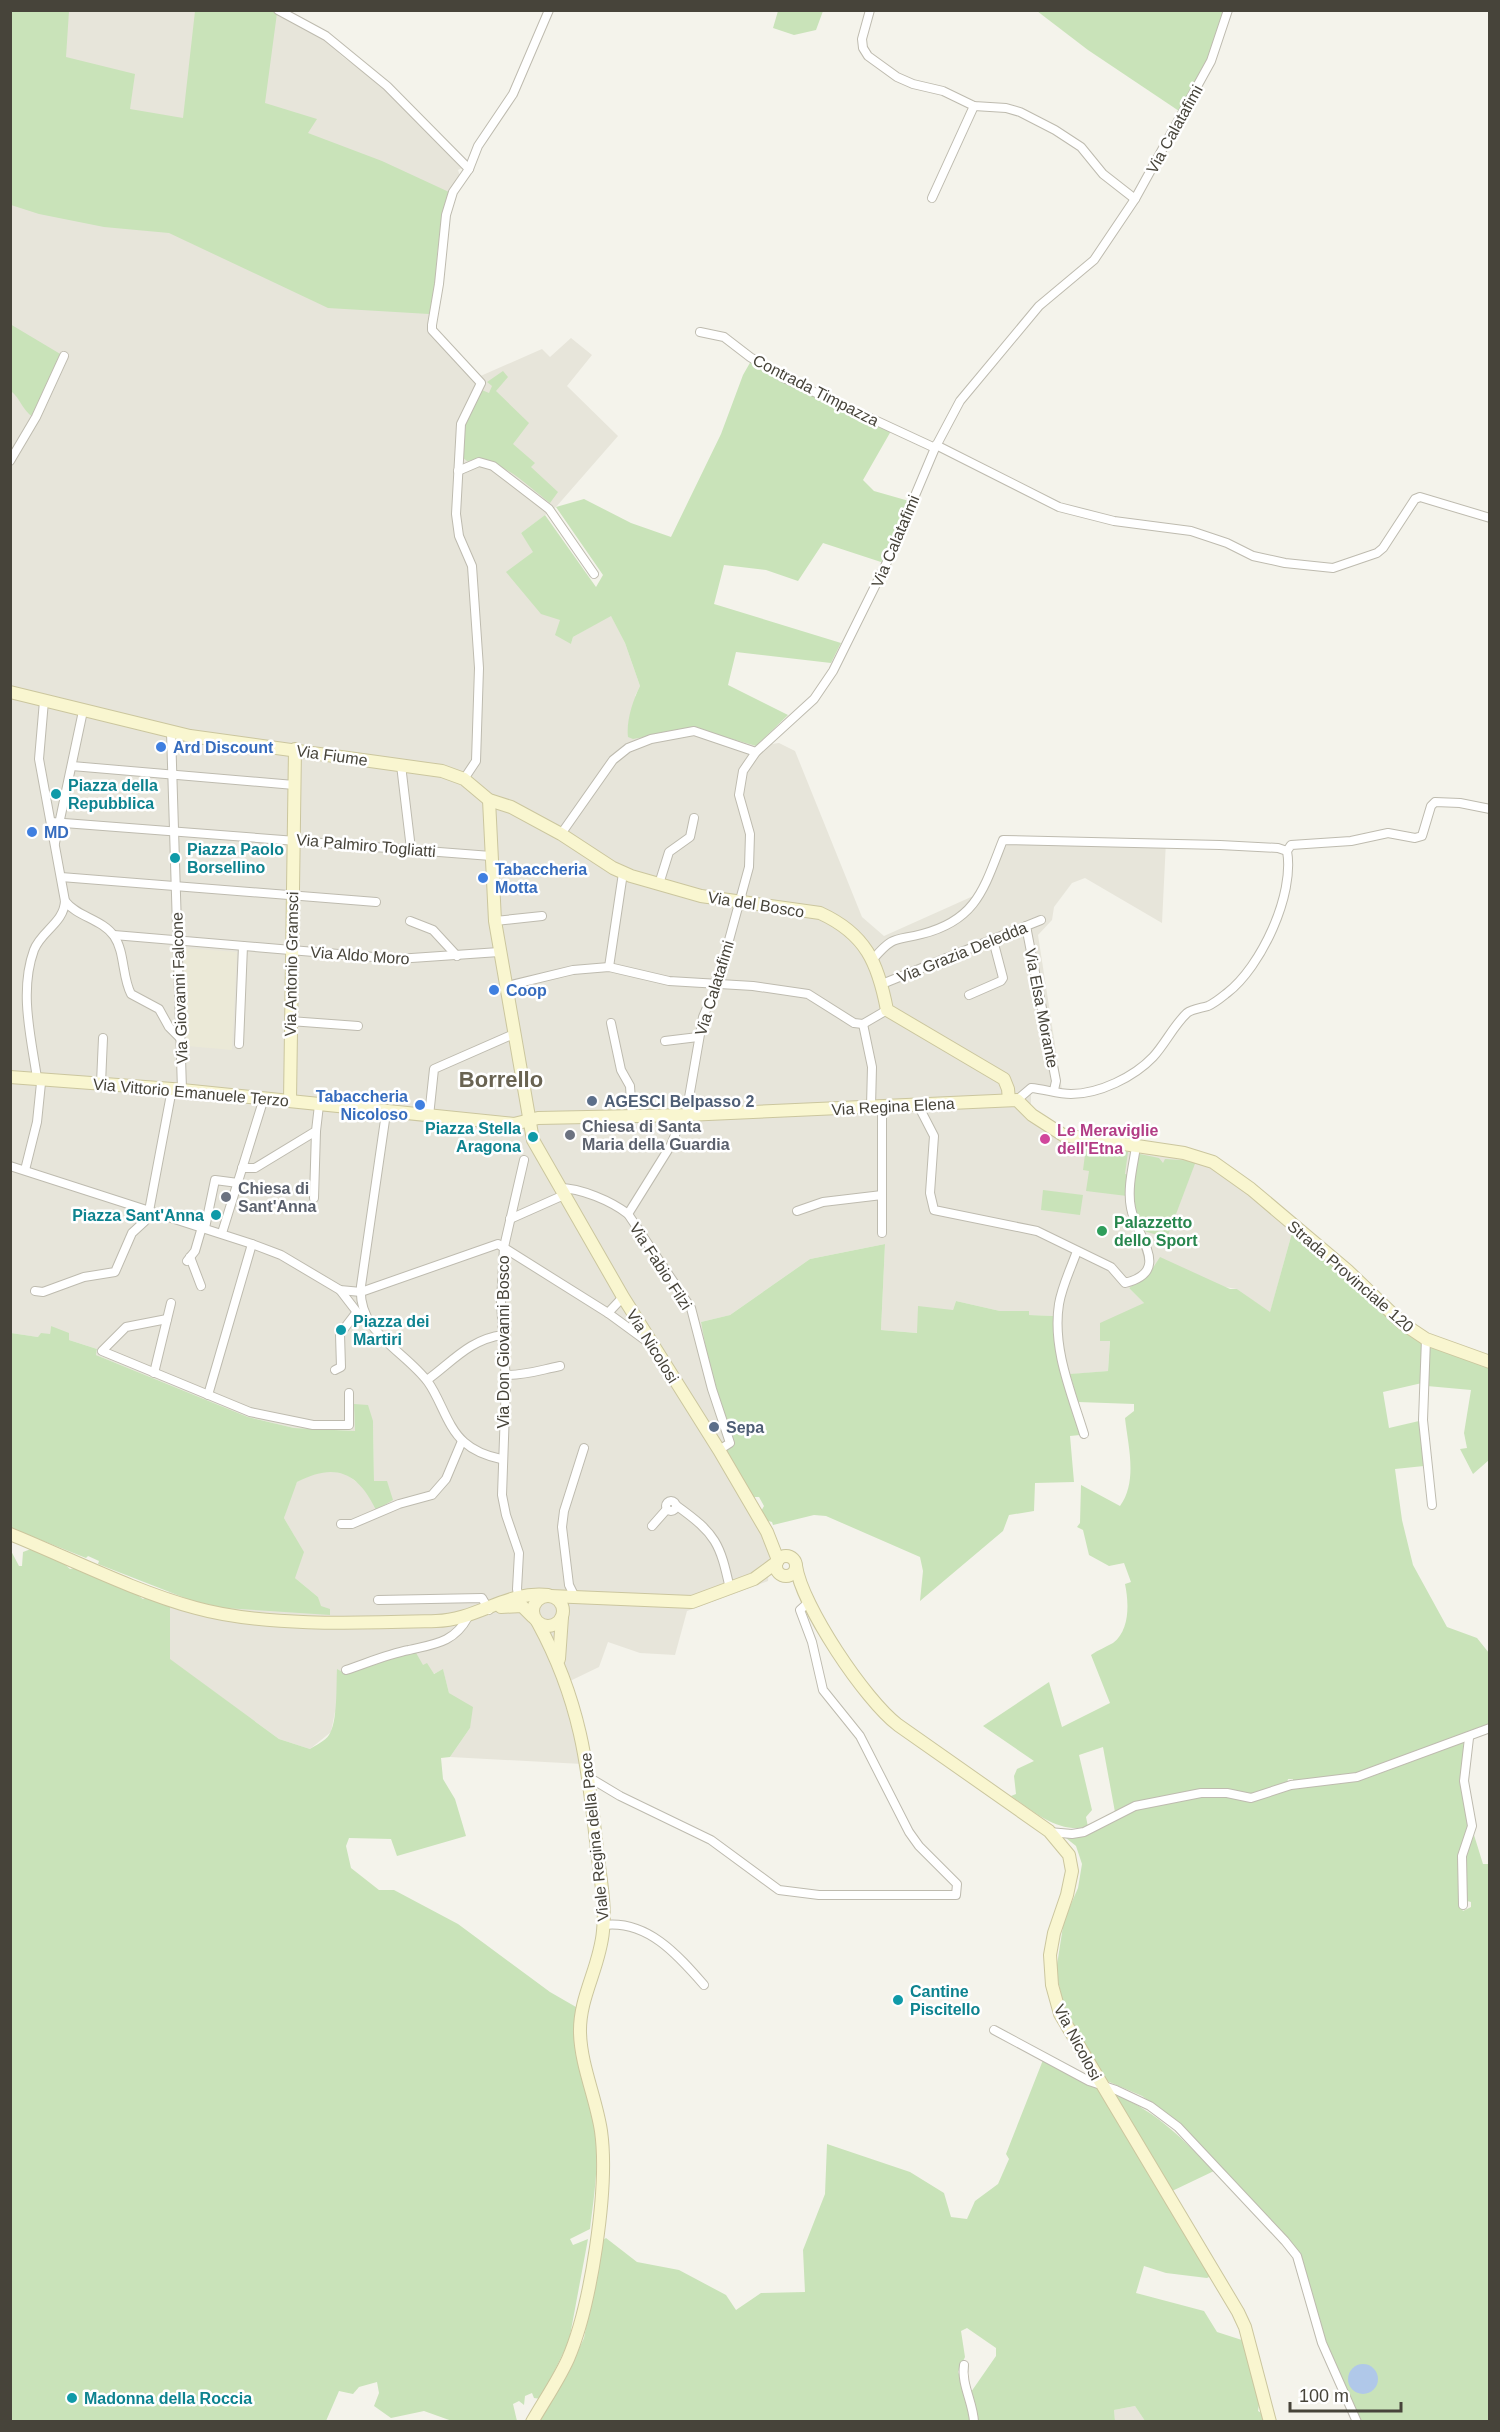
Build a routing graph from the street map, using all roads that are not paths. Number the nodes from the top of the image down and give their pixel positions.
1 (279, 10) edge
2 (549, 10) edge
3 (870, 10) edge
4 (1228, 10) edge
5 (974, 106) junction
6 (469, 169) junction
7 (932, 198) dead end
8 (1135, 199) junction
9 (700, 332) dead end
10 (64, 356) dead end
11 (935, 447) junction
12 (10, 461) edge
13 (458, 471) junction
14 (1490, 518) edge
15 (594, 574) dead end
16 (10, 692) edge
17 (44, 701) junction
18 (83, 711) junction
19 (171, 732) junction
20 (295, 749) junction
21 (756, 752) junction
22 (401, 765) junction
23 (72, 766) junction
24 (442, 771) joint
25 (172, 774) junction
26 (464, 779) junction
27 (294, 785) junction
28 (489, 800) junction
29 (1490, 809) edge
30 (694, 818) dead end
31 (51, 822) junction
32 (61, 822) junction
33 (174, 830) junction
34 (561, 834) junction
35 (293, 840) junction
36 (55, 845) junction
37 (411, 849) junction
38 (1287, 851) junction
39 (491, 856) junction
40 (623, 873) junction
41 (61, 878) junction
42 (659, 884) junction
43 (176, 886) junction
44 (292, 896) junction
45 (740, 900) junction
46 (65, 901) junction
47 (376, 902) dead end
48 (542, 916) dead end
49 (1041, 920) dead end
50 (410, 921) dead end
51 (495, 921) junction
52 (1026, 926) junction
53 (114, 935) junction
54 (993, 940) junction
55 (178, 941) junction
56 (243, 946) junction
57 (291, 950) junction
58 (499, 952) junction
59 (457, 956) junction
60 (874, 958) junction
61 (609, 967) junction
62 (717, 984) junction
63 (882, 984) junction
64 (507, 986) junction
65 (969, 995) dead end
66 (887, 1010) junction
67 (290, 1021) junction
68 (610, 1023) dead end
69 (863, 1024) junction
70 (358, 1026) dead end
71 (516, 1033) junction
72 (698, 1037) junction
73 (103, 1038) dead end
74 (180, 1038) junction
75 (665, 1041) dead end
76 (239, 1044) dead end
77 (10, 1077) edge
78 (37, 1078) junction
79 (102, 1083) junction
80 (177, 1089) junction
81 (1054, 1090) junction
82 (264, 1098) junction
83 (1013, 1100) junction
84 (288, 1101) junction
85 (319, 1105) junction
86 (918, 1105) junction
87 (876, 1106) junction
88 (386, 1113) junction
89 (684, 1115) junction
90 (429, 1116) junction
91 (530, 1116) junction
92 (632, 1116) junction
93 (514, 1125) junction
94 (316, 1131) junction
95 (533, 1140) junction
96 (1136, 1147) junction
97 (524, 1160) dead end
98 (10, 1166) edge
99 (242, 1168) junction
100 (25, 1170) junction
101 (238, 1183) junction
102 (562, 1192) junction
103 (882, 1195) junction
104 (314, 1198) dead end
105 (149, 1210) junction
106 (797, 1211) dead end
107 (628, 1214) junction
108 (510, 1219) junction
109 (203, 1227) junction
110 (222, 1233) junction
111 (882, 1233) dead end
112 (252, 1244) junction
113 (504, 1247) junction
114 (1077, 1251) junction
115 (201, 1286) dead end
116 (363, 1289) junction
117 (340, 1290) junction
118 (35, 1291) dead end
119 (623, 1298) junction
120 (171, 1303) dead end
121 (608, 1312) junction
122 (356, 1313) junction
123 (635, 1317) junction
124 (167, 1319) junction
125 (621, 1322) junction
126 (372, 1325) junction
127 (503, 1335) junction
128 (1426, 1339) junction
129 (653, 1346) junction
130 (1490, 1362) edge
131 (560, 1366) dead end
132 (335, 1370) dead end
133 (154, 1373) junction
134 (506, 1376) junction
135 (427, 1380) junction
136 (349, 1393) dead end
137 (208, 1395) junction
138 (1084, 1434) dead end
139 (462, 1441) junction
140 (584, 1448) dead end
141 (719, 1450) junction
142 (501, 1459) junction
143 (1432, 1504) dead end
144 (341, 1524) dead end
145 (652, 1526) dead end
146 (10, 1534) edge
147 (785, 1561) junction
148 (567, 1572) junction
149 (784, 1575) junction
150 (753, 1579) junction
151 (730, 1589) junction
152 (551, 1596) junction
153 (575, 1597) junction
154 (588, 1599) junction
155 (807, 1599) junction
156 (378, 1600) dead end
157 (520, 1601) junction
158 (490, 1609) junction
159 (562, 1614) junction
160 (468, 1617) junction
161 (536, 1620) junction
162 (560, 1669) junction
163 (346, 1670) dead end
164 (1490, 1728) edge
165 (1469, 1738) junction
166 (590, 1778) junction
167 (1049, 1832) junction
168 (1463, 1905) dead end
169 (604, 1925) junction
170 (704, 1985) dead end
171 (994, 2030) dead end
172 (1101, 2085) junction
173 (964, 2365) dead end
174 (532, 2421) edge
175 (974, 2421) edge
176 (1270, 2421) edge
177 (1357, 2421) edge

1 - 6 street
2 - 6 street
3 - 5 street
4 - 8 street, Via Calatafimi
5 - 7 street
5 - 8 street
6 - 13 street
8 - 11 street, Via Calatafimi
9 - 11 street, Contrada Timpazza
10 - 12 street
11 - 14 street, Contrada Timpazza
11 - 21 street, Via Calatafimi
13 - 15 street
13 - 26 street
16 - 17 street, Via Fiume
17 - 18 street, Via Fiume
17 - 31 street
18 - 19 street, Via Fiume
18 - 23 street
19 - 20 street, Via Fiume
19 - 25 street
20 - 22 street, Via Fiume
20 - 27 street, Via Antonio Gramsci
21 - 34 street
21 - 45 street, Via Calatafimi
22 - 24 street, Via Fiume
22 - 37 street
23 - 25 street
23 - 32 street
24 - 26 street, Via del Bosco
25 - 27 street
25 - 33 street
26 - 28 street, Via del Bosco
27 - 35 street, Via Antonio Gramsci
28 - 34 street, Via del Bosco
28 - 39 street
29 - 38 street
30 - 42 street
31 - 32 street, Via Palmiro Togliatti
31 - 36 street
32 - 33 street, Via Palmiro Togliatti
32 - 36 street
33 - 35 street, Via Palmiro Togliatti
33 - 43 street, Via Giovanni Falcone
34 - 40 street, Via del Bosco
35 - 37 street, Via Palmiro Togliatti
35 - 44 street, Via Antonio Gramsci
36 - 41 street
37 - 39 street, Via Palmiro Togliatti
38 - 60 street
38 - 81 street
39 - 51 street
40 - 42 street, Via del Bosco
40 - 61 street
41 - 43 street
41 - 46 street
42 - 45 street, Via del Bosco
43 - 44 street
43 - 55 street, Via Giovanni Falcone
44 - 47 street
44 - 57 street, Via Antonio Gramsci
45 - 60 street, Via del Bosco
45 - 62 street, Via Calatafimi
46 - 53 street
46 - 78 street
48 - 51 street
49 - 52 street, Via Grazia Deledda
50 - 59 street
51 - 58 street
52 - 54 street, Via Grazia Deledda
52 - 81 street, Via Elsa Morante
53 - 55 street, Via Aldo Moro
53 - 74 street
54 - 63 street, Via Grazia Deledda
54 - 65 street
55 - 56 street, Via Aldo Moro
55 - 74 street, Via Giovanni Falcone
56 - 57 street, Via Aldo Moro
56 - 76 street
57 - 59 street, Via Aldo Moro
57 - 67 street, Via Antonio Gramsci
58 - 59 street, Via Aldo Moro
58 - 64 street
60 - 63 street, Via del Bosco
61 - 62 street
61 - 64 street
62 - 69 street
62 - 72 street, Via Calatafimi
63 - 66 street, Via del Bosco
64 - 71 street
66 - 69 street
66 - 83 street
67 - 70 street
67 - 84 street, Via Antonio Gramsci
68 - 92 street
69 - 87 street
71 - 90 street
71 - 91 street
72 - 75 street
72 - 89 street, Via Calatafimi
73 - 79 street
74 - 80 street, Via Giovanni Falcone
77 - 78 street, Via Vittorio Emanuele Terzo
78 - 79 street, Via Vittorio Emanuele Terzo
78 - 100 street
79 - 80 street, Via Vittorio Emanuele Terzo
80 - 82 street, Via Vittorio Emanuele Terzo
80 - 105 street, Via Giovanni Falcone
81 - 83 street
82 - 84 street, Via Vittorio Emanuele Terzo
82 - 99 street
83 - 86 street, Via Regina Elena
83 - 96 street
84 - 85 street, Via Vittorio Emanuele Terzo
85 - 88 street, Via Vittorio Emanuele Terzo
85 - 94 street
86 - 87 street, Via Regina Elena
86 - 114 street
87 - 89 street, Via Regina Elena
87 - 103 street
88 - 90 street, Via Vittorio Emanuele Terzo
88 - 116 street
89 - 92 street, Via Regina Elena
89 - 107 street, Via Calatafimi
90 - 93 street, Via Vittorio Emanuele Terzo
91 - 92 street, Via Regina Elena
91 - 93 street, Via Regina Elena
91 - 95 street
93 - 95 street
94 - 99 street
94 - 104 street
95 - 102 street, Via Nicolosi
96 - 114 street
96 - 128 street, Strada Provinciale 120
97 - 108 street, Via Don Giovanni Bosco
98 - 100 street
99 - 101 street
100 - 105 street
101 - 109 street
101 - 110 street
102 - 107 street
102 - 108 street
102 - 119 street, Via Nicolosi
103 - 106 street
103 - 111 street
105 - 109 street
105 - 118 street
107 - 141 street, Via Fabio Filzi
108 - 113 street, Via Don Giovanni Bosco
109 - 110 street
109 - 115 street
110 - 112 street
112 - 117 street
112 - 137 street
113 - 116 street
113 - 121 street
113 - 127 street, Via Don Giovanni Bosco
114 - 138 street
116 - 117 street
116 - 126 street
117 - 122 street
119 - 121 street
119 - 123 street, Via Nicolosi
120 - 124 street
121 - 125 street
122 - 126 street
122 - 132 street
123 - 125 street
123 - 129 street, Via Nicolosi
124 - 133 street
124 - 133 street
125 - 129 street
126 - 135 street
127 - 134 street, Via Don Giovanni Bosco
127 - 135 street
128 - 130 street, Strada Provinciale 120
128 - 143 street
129 - 141 street, Via Nicolosi
131 - 134 street
133 - 137 street
134 - 142 street, Via Don Giovanni Bosco
135 - 139 street
136 - 137 street
139 - 142 street
139 - 144 street
140 - 148 street
141 - 147 street, Via Nicolosi
142 - 157 street, Via Don Giovanni Bosco
145 - 151 street
146 - 160 street
147 - 149 street
147 - 150 street
147 - 155 street
148 - 152 street
148 - 153 street
149 - 150 street
149 - 155 street
150 - 151 street
151 - 154 street
152 - 153 street
152 - 157 street
152 - 159 street
152 - 161 street
153 - 154 street
154 - 159 street
155 - 166 street
155 - 167 street, Via Nicolosi
156 - 158 street
157 - 158 street
157 - 161 street
158 - 160 street
159 - 161 street
159 - 162 street
160 - 163 street
161 - 162 street
162 - 166 street, Viale Regina della Pace
164 - 165 street
165 - 167 street
165 - 168 street
166 - 169 street, Viale Regina della Pace
167 - 172 street, Via Nicolosi
169 - 170 street
169 - 174 street, Viale Regina della Pace
171 - 172 street
172 - 176 street, Via Nicolosi
172 - 177 street
173 - 175 street

